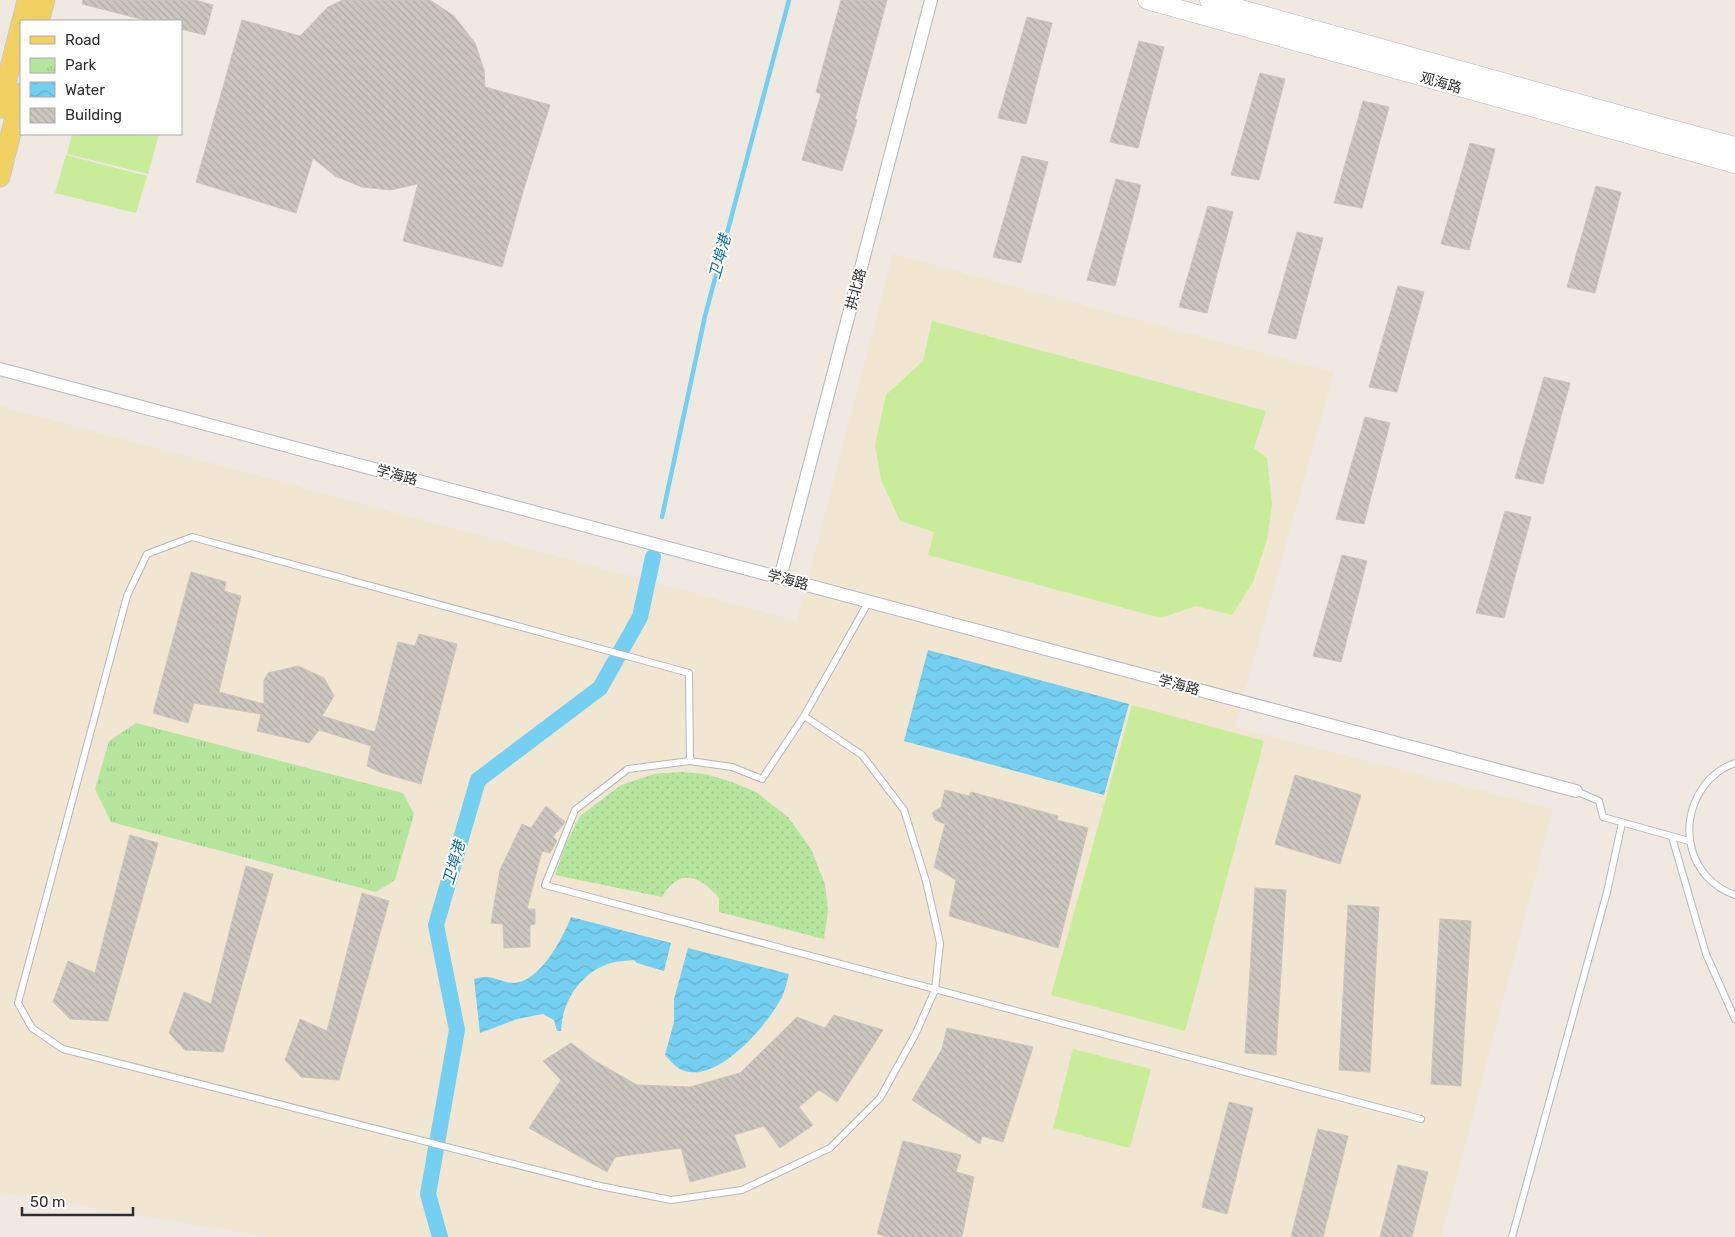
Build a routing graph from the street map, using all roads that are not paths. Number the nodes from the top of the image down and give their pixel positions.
1 (27, 0) edge
2 (45, 0) edge
3 (931, 0) edge
4 (1146, 0) edge
5 (1209, 0) edge
6 (23, 20) edge
7 (39, 20) edge
8 (20, 31) edge
9 (20, 97) edge
10 (0, 108) edge
11 (1735, 146) edge
12 (1735, 164) edge
13 (0, 177) edge
14 (0, 369) edge
15 (780, 578) junction
16 (869, 601) junction
17 (804, 716) junction
18 (690, 761) junction
19 (1735, 763) edge
20 (1576, 791) joint
21 (1622, 822) junction
22 (1672, 837) junction
23 (1689, 841) junction
24 (1735, 895) edge
25 (935, 990) junction
26 (1735, 1019) edge
27 (1421, 1119) dead end
28 (1512, 1237) edge

1 - 6 main road
2 - 7 main road
3 - 15 street, 拱北路
4 - 12 main road, 观海路
5 - 11 main road, 观海路
8 - 10 main road
9 - 13 main road
14 - 15 street, 学海路
15 - 16 street, 学海路
16 - 17 lane
16 - 20 street, 学海路
17 - 18 lane
17 - 25 lane
18 - 25 lane
18 - 25 lane
19 - 23 lane
20 - 21 lane
21 - 22 lane
21 - 28 lane
22 - 23 lane
22 - 26 lane
23 - 24 lane
25 - 27 lane

